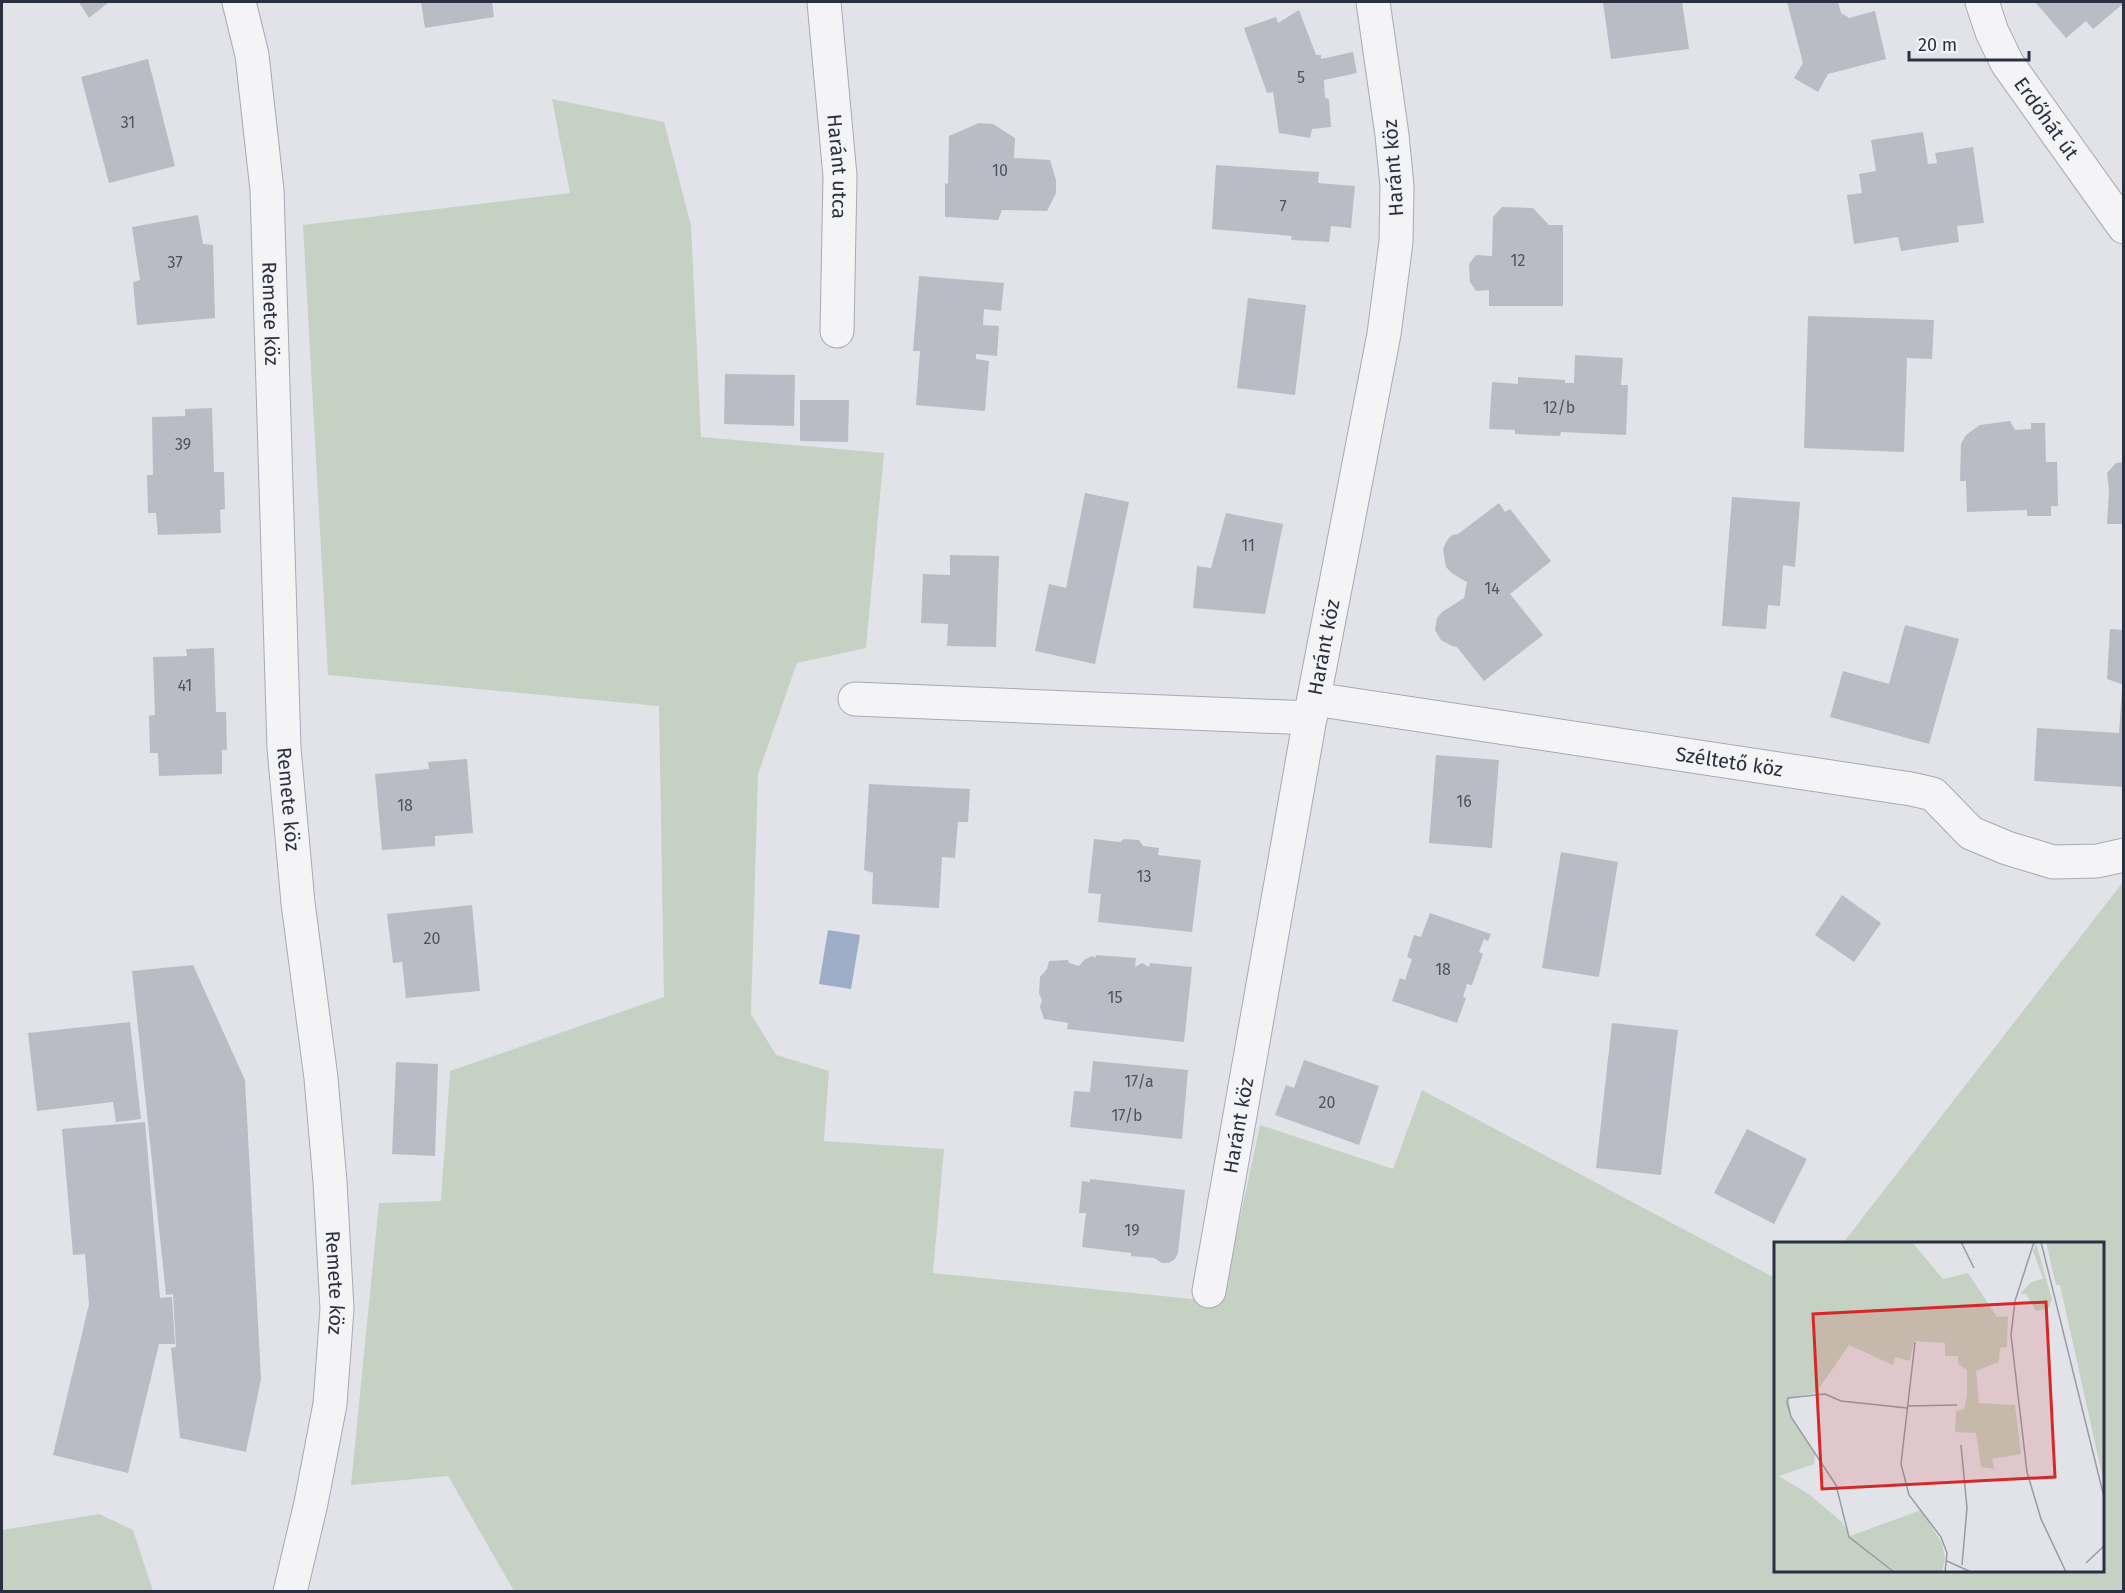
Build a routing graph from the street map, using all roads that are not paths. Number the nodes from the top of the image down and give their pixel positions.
1 (239, 2) edge
2 (824, 2) edge
3 (1373, 2) edge
4 (1982, 2) edge
5 (2124, 227) edge
6 (837, 331) dead end
7 (855, 699) dead end
8 (1312, 709) junction
9 (2124, 855) edge
10 (1209, 1291) dead end
11 (290, 1592) edge

1 - 11 street, Remete köz
2 - 6 street, Haránt utca
3 - 8 street, Haránt köz
4 - 5 street, Erdőhát út
7 - 8 street, Széltető köz
8 - 9 street, Széltető köz
8 - 10 street, Haránt köz

